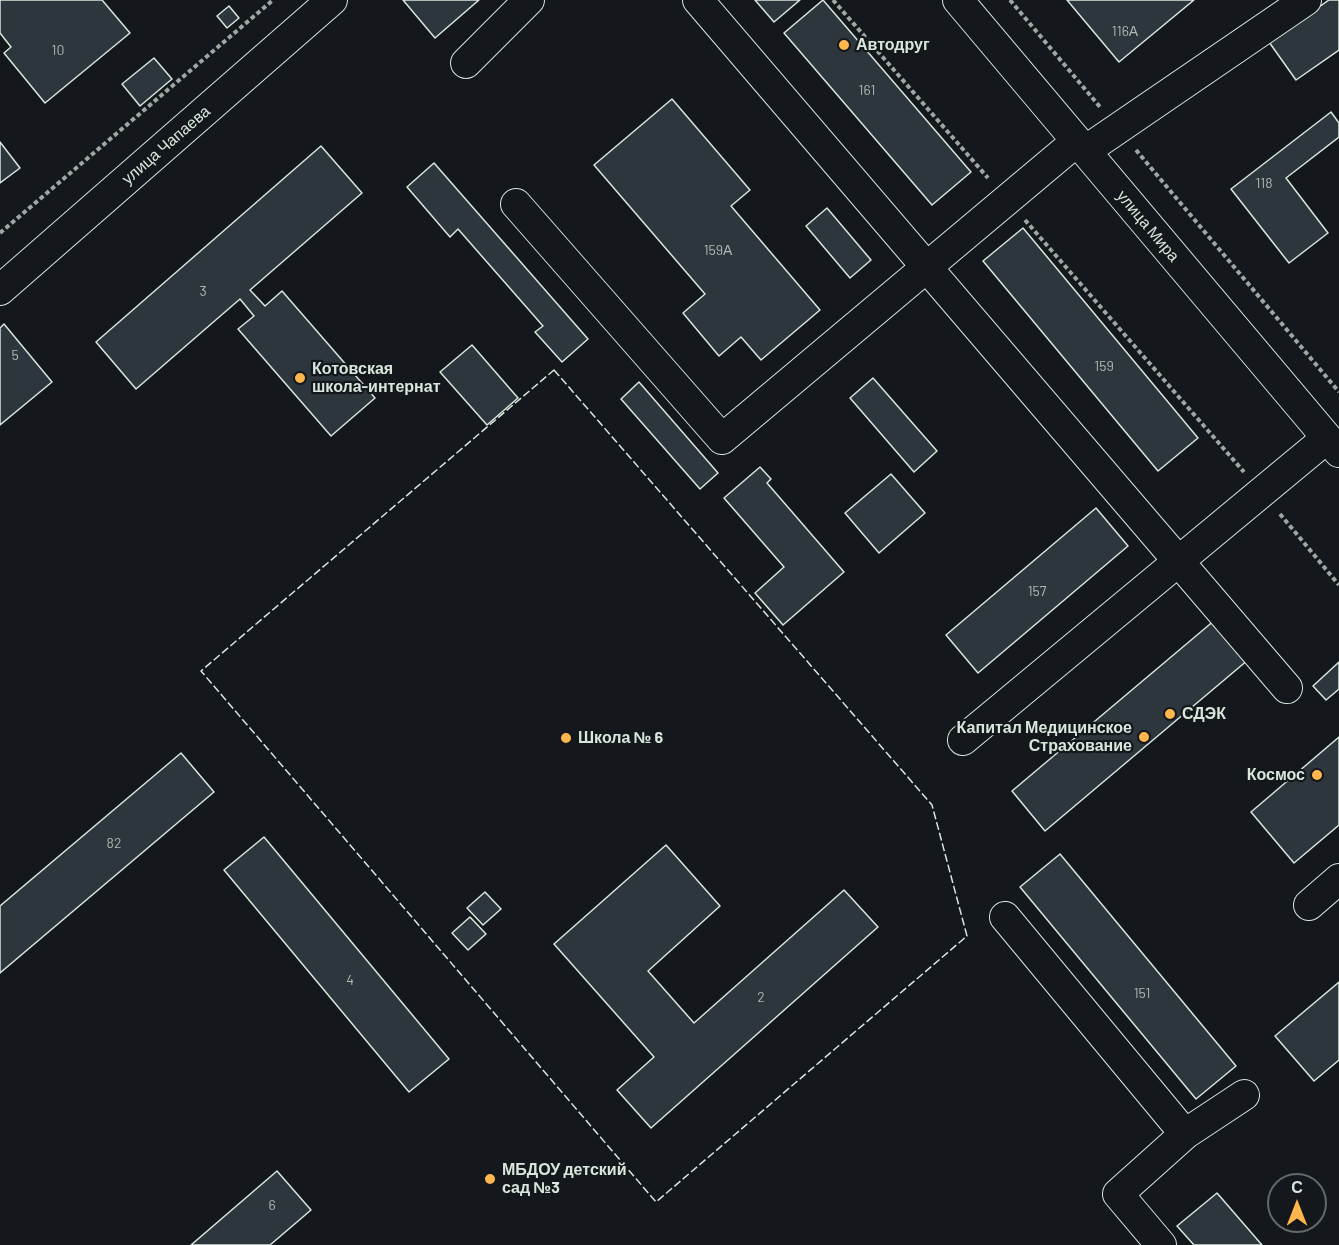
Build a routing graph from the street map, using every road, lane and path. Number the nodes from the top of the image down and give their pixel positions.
1 (273, 0) edge
2 (332, 0) edge
3 (529, 0) edge
4 (698, 0) edge
5 (833, 0) edge
6 (958, 0) edge
7 (1010, 0) edge
8 (1306, 0) edge
9 (466, 63) dead end
10 (1118, 129) junction
11 (1081, 146) junction
12 (1007, 200) junction
13 (516, 204) dead end
14 (0, 234) edge
15 (927, 267) junction
16 (0, 290) edge
17 (1339, 392) edge
18 (1333, 445) edge
19 (1262, 492) junction
20 (1178, 561) junction
21 (1339, 585) edge
22 (1287, 688) dead end
23 (963, 740) dead end
24 (1339, 879) edge
25 (1309, 905) dead end
26 (1005, 917) dead end
27 (1244, 1095) dead end
28 (1185, 1134) junction
29 (1161, 1245) edge

1 - 14 path
2 - 16 street, улица Чапаева
3 - 9 street
4 - 15 street
5 - 12 path
6 - 11 street, улица Мира
7 - 10 path
8 - 10 street
10 - 11 street
10 - 17 path
11 - 12 street
11 - 18 street, улица Мира
12 - 15 street
12 - 19 path
13 - 15 street
15 - 20 street
18 - 19 street
19 - 20 street
19 - 21 path
20 - 22 street
20 - 23 street
24 - 25 street
26 - 28 street
27 - 28 street
28 - 29 street

